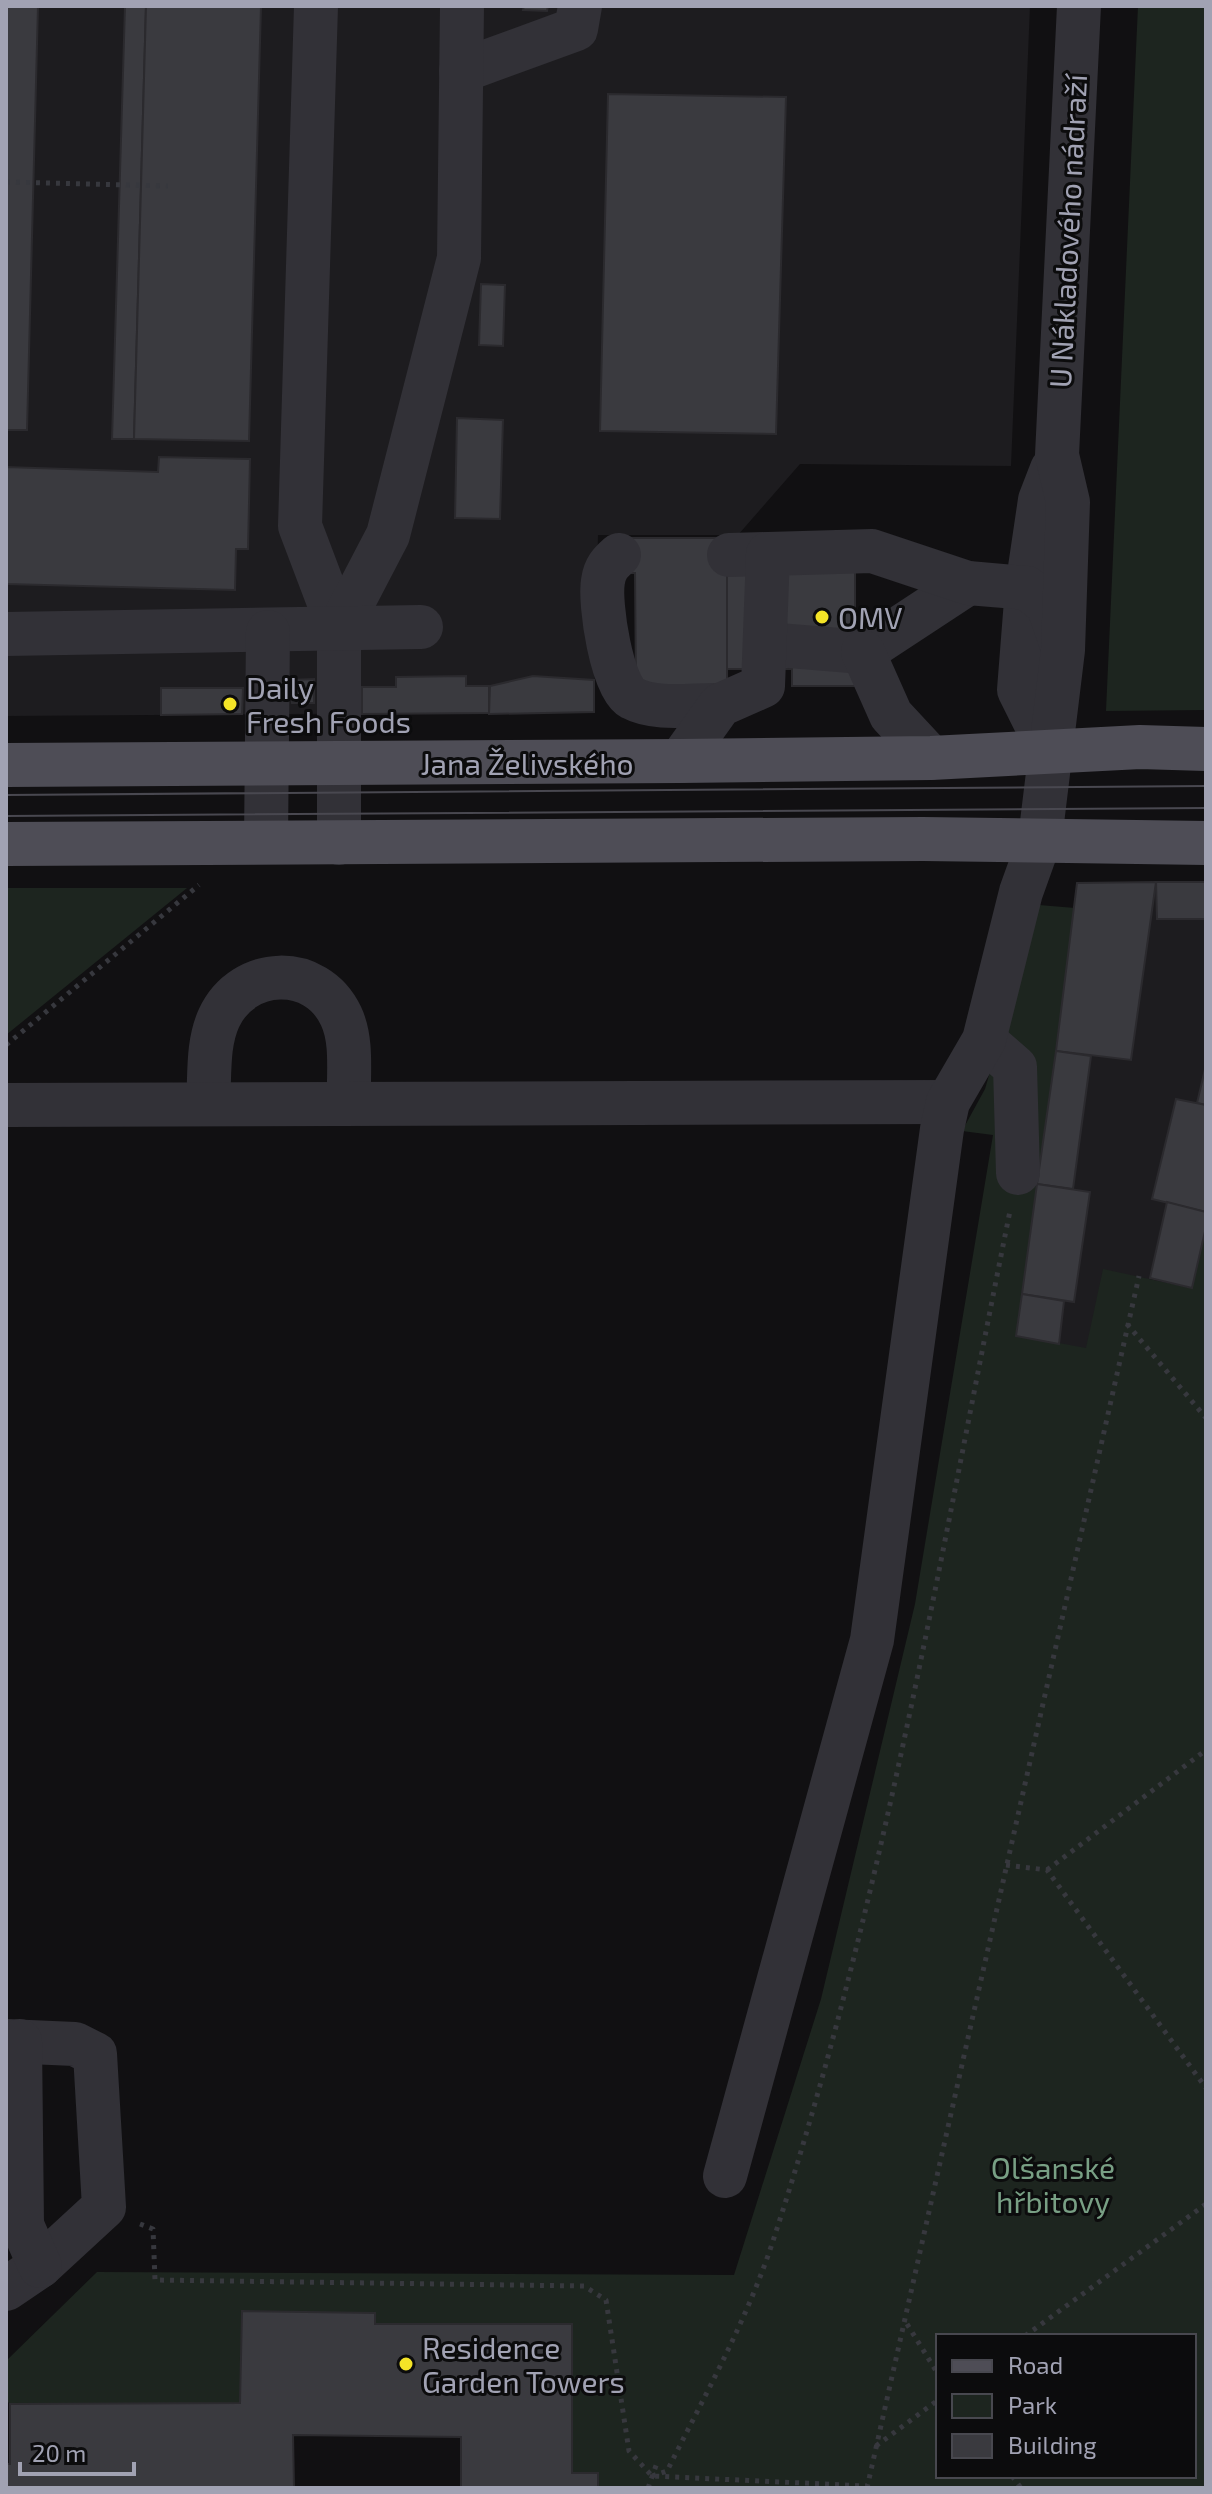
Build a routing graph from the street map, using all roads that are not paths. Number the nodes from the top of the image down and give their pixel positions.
1 (316, 6) edge
2 (462, 6) edge
3 (580, 6) edge
4 (1079, 6) edge
5 (461, 71) junction
6 (1057, 455) junction
7 (619, 555) dead end
8 (968, 583) junction
9 (1027, 588) junction
10 (421, 627) dead end
11 (339, 629) junction
12 (268, 632) junction
13 (6, 634) edge
14 (766, 644) junction
15 (1063, 650) junction
16 (863, 652) junction
17 (720, 705) junction
18 (1206, 749) edge
19 (1049, 750) junction
20 (931, 758) junction
21 (680, 761) junction
22 (266, 763) junction
23 (339, 764) junction
24 (6, 765) edge
25 (1040, 839) junction
26 (266, 842) junction
27 (339, 843) junction
28 (1206, 843) edge
29 (6, 844) edge
30 (984, 1040) junction
31 (349, 1102) junction
32 (948, 1102) junction
33 (208, 1104) junction
34 (6, 1105) edge
35 (1018, 1173) road end
36 (13, 2041) edge
37 (725, 2176) dead end
38 (23, 2278) edge

1 - 11 street
2 - 5 street
3 - 5 street
4 - 6 street, U Nákladového nádraží
5 - 11 street
6 - 9 street, U Nákladového nádraží
6 - 15 street, U Nákladového nádraží
7 - 17 street
8 - 9 street
8 - 14 street
8 - 16 street
9 - 15 street
9 - 19 street, U Nákladového nádraží
10 - 11 street
11 - 12 street
11 - 23 street
12 - 13 street
12 - 22 street
14 - 16 street
14 - 17 street
15 - 19 street, U Nákladového nádraží
16 - 20 street
17 - 21 street
18 - 19 main road, Jana Želivského
19 - 20 main road, Jana Želivského
19 - 25 street
20 - 21 main road, Jana Želivského
21 - 23 main road, Jana Želivského
22 - 23 main road, Jana Želivského
22 - 24 main road, Jana Želivského
22 - 26 street
23 - 27 street
25 - 27 main road
25 - 28 main road
25 - 30 street
26 - 27 main road
26 - 29 main road
30 - 32 street
30 - 35 street
31 - 32 street
31 - 33 street
31 - 33 street
32 - 37 street
33 - 34 street
36 - 38 street
36 - 38 street

